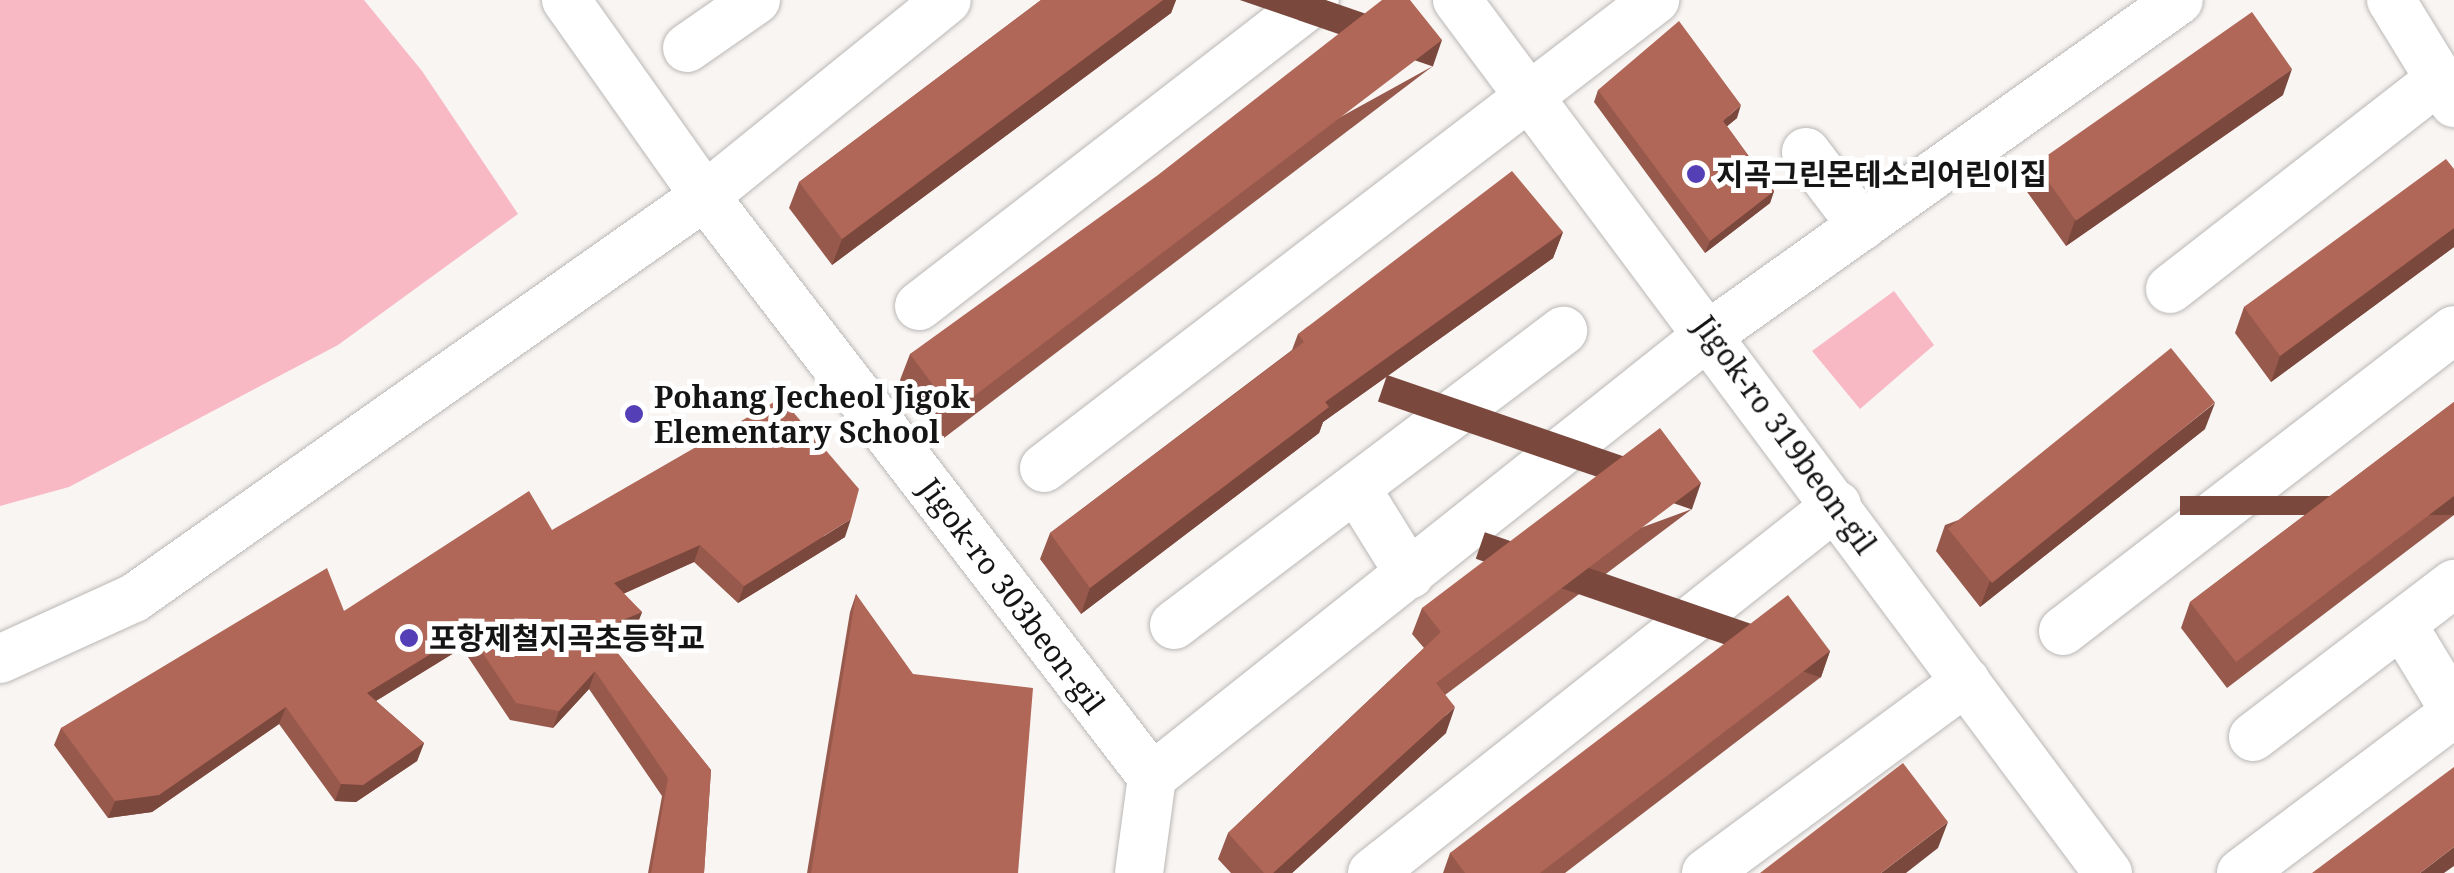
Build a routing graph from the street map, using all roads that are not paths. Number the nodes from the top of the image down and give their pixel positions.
1 (566, 0) edge
2 (756, 0) edge
3 (947, 0) edge
4 (1314, 0) edge
5 (1456, 0) edge
6 (1655, 0) edge
7 (2177, 0) edge
8 (2391, 0) edge
9 (687, 48) dead end
10 (2446, 92) edge
11 (1528, 100) junction
12 (1806, 152) dead end
13 (704, 196) junction
14 (1862, 226) junction
15 (2170, 289) dead end
16 (919, 306) dead end
17 (2454, 330) edge
18 (1563, 331) dead end
19 (1711, 334) junction
20 (1044, 468) dead end
21 (1356, 488) junction
22 (1837, 505) junction
23 (1410, 575) junction
24 (2454, 584) edge
25 (2402, 624) junction
26 (1174, 625) dead end
27 (2063, 631) dead end
28 (0, 659) edge
29 (1966, 682) junction
30 (2454, 712) edge
31 (2253, 737) dead end
32 (1152, 778) junction
33 (1138, 873) edge
34 (1372, 873) edge
35 (1706, 873) edge
36 (2108, 873) edge
37 (2241, 873) edge

1 - 13 street, Jigok-ro 303beon-gil
2 - 9 street
3 - 13 street
4 - 16 street
5 - 11 street, Jigok-ro 319beon-gil
6 - 11 street
7 - 14 street
8 - 10 street
10 - 15 street
11 - 19 street, Jigok-ro 319beon-gil
11 - 20 street
12 - 14 street
13 - 28 street
13 - 32 street, Jigok-ro 303beon-gil
14 - 19 street
17 - 27 street
18 - 21 street
19 - 22 street, Jigok-ro 319beon-gil
19 - 23 street
21 - 23 street
21 - 26 street
22 - 29 street, Jigok-ro 319beon-gil
22 - 34 street
23 - 32 street
24 - 25 street
25 - 30 street
25 - 31 street
29 - 35 street
29 - 36 street, Jigok-ro 319beon-gil
30 - 37 street
32 - 33 street

